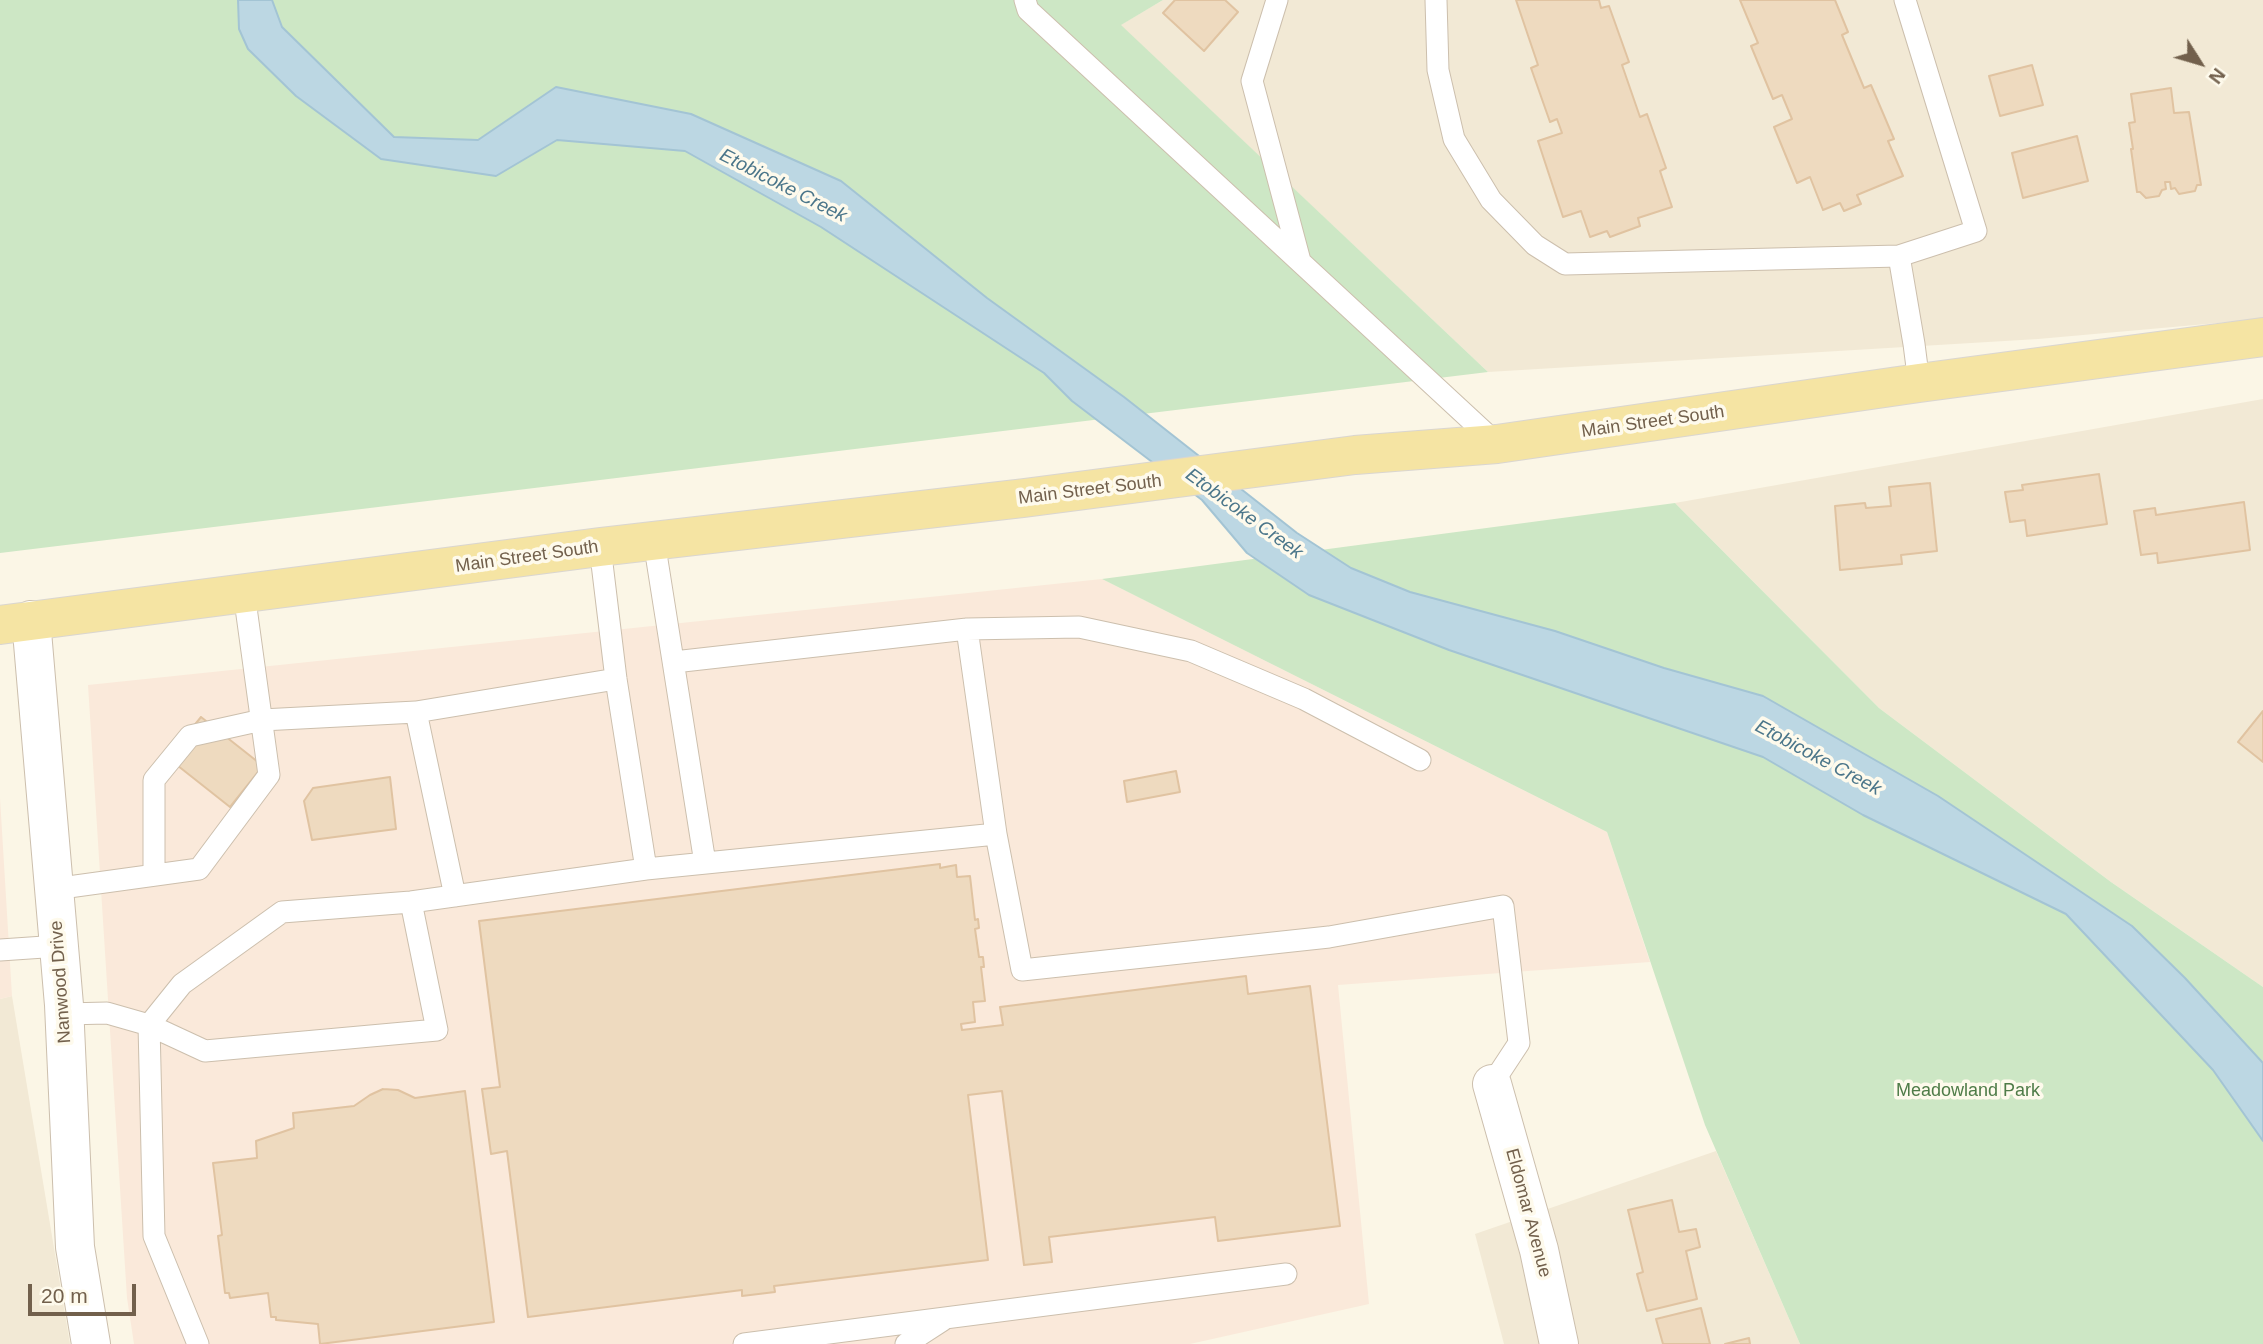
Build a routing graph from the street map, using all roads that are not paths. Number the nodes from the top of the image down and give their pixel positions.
1 (1025, 0) edge
2 (1277, 0) edge
3 (1436, 0) edge
4 (1905, 0) edge
5 (1899, 256) junction
6 (1300, 262) junction
7 (2263, 337) edge
8 (1919, 383) junction
9 (1497, 444) junction
10 (654, 541) junction
11 (600, 547) junction
12 (244, 593) junction
13 (15, 622) edge
14 (967, 629) junction
15 (674, 662) junction
16 (616, 678) junction
17 (416, 712) junction
18 (262, 720) junction
19 (1420, 760) dead end
20 (996, 834) junction
21 (705, 863) junction
22 (646, 869) junction
23 (154, 875) junction
24 (54, 889) junction
25 (455, 897) junction
26 (411, 902) junction
27 (59, 946) junction
28 (0, 950) edge
29 (65, 1014) junction
30 (149, 1025) junction
31 (1492, 1084) joint
32 (1286, 1274) dead end
33 (948, 1317) junction
34 (92, 1344) edge
35 (198, 1344) edge
36 (744, 1344) edge
37 (906, 1344) edge
38 (1559, 1344) edge

1 - 6 lane
2 - 6 lane
3 - 5 lane
4 - 5 lane
5 - 8 lane
6 - 9 lane
7 - 8 main road, Main Street South
8 - 9 main road, Main Street South
9 - 10 main road, Main Street South
10 - 11 main road, Main Street South
10 - 15 lane
11 - 12 main road, Main Street South
11 - 16 lane
12 - 13 main road, Main Street South
12 - 18 lane
13 - 24 street, Nanwood Drive
14 - 15 lane
14 - 19 lane
14 - 20 lane
15 - 21 lane
16 - 17 lane
16 - 22 lane
17 - 18 lane
17 - 25 lane
18 - 23 lane
18 - 23 lane
20 - 21 lane
20 - 31 lane
21 - 22 lane
22 - 25 lane
23 - 24 lane
24 - 27 street, Nanwood Drive
25 - 26 lane
26 - 30 lane
26 - 30 lane
27 - 28 lane
27 - 29 street, Nanwood Drive
29 - 30 lane
29 - 34 street, Nanwood Drive
30 - 35 lane
31 - 38 street, Eldomar Avenue
32 - 33 lane
33 - 36 lane
33 - 37 lane

